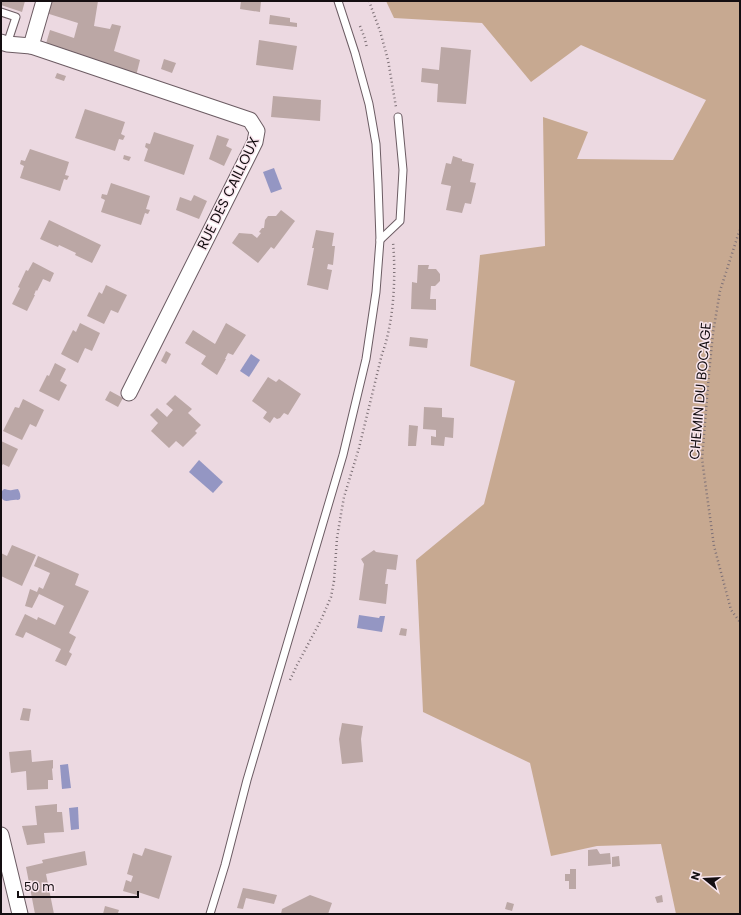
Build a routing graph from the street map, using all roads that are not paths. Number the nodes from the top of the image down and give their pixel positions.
1 (44, 1) edge
2 (338, 1) edge
3 (1, 12) edge
4 (4, 43) edge
5 (31, 46) junction
6 (398, 117) road end
7 (380, 240) junction
8 (129, 393) dead end
9 (1, 835) edge
10 (20, 914) edge
11 (210, 914) edge

1 - 5 street
2 - 7 lane
3 - 4 lane
4 - 5 street, RUE DES CAILLOUX
5 - 8 street, RUE DES CAILLOUX
6 - 7 lane
7 - 11 lane
9 - 10 street

